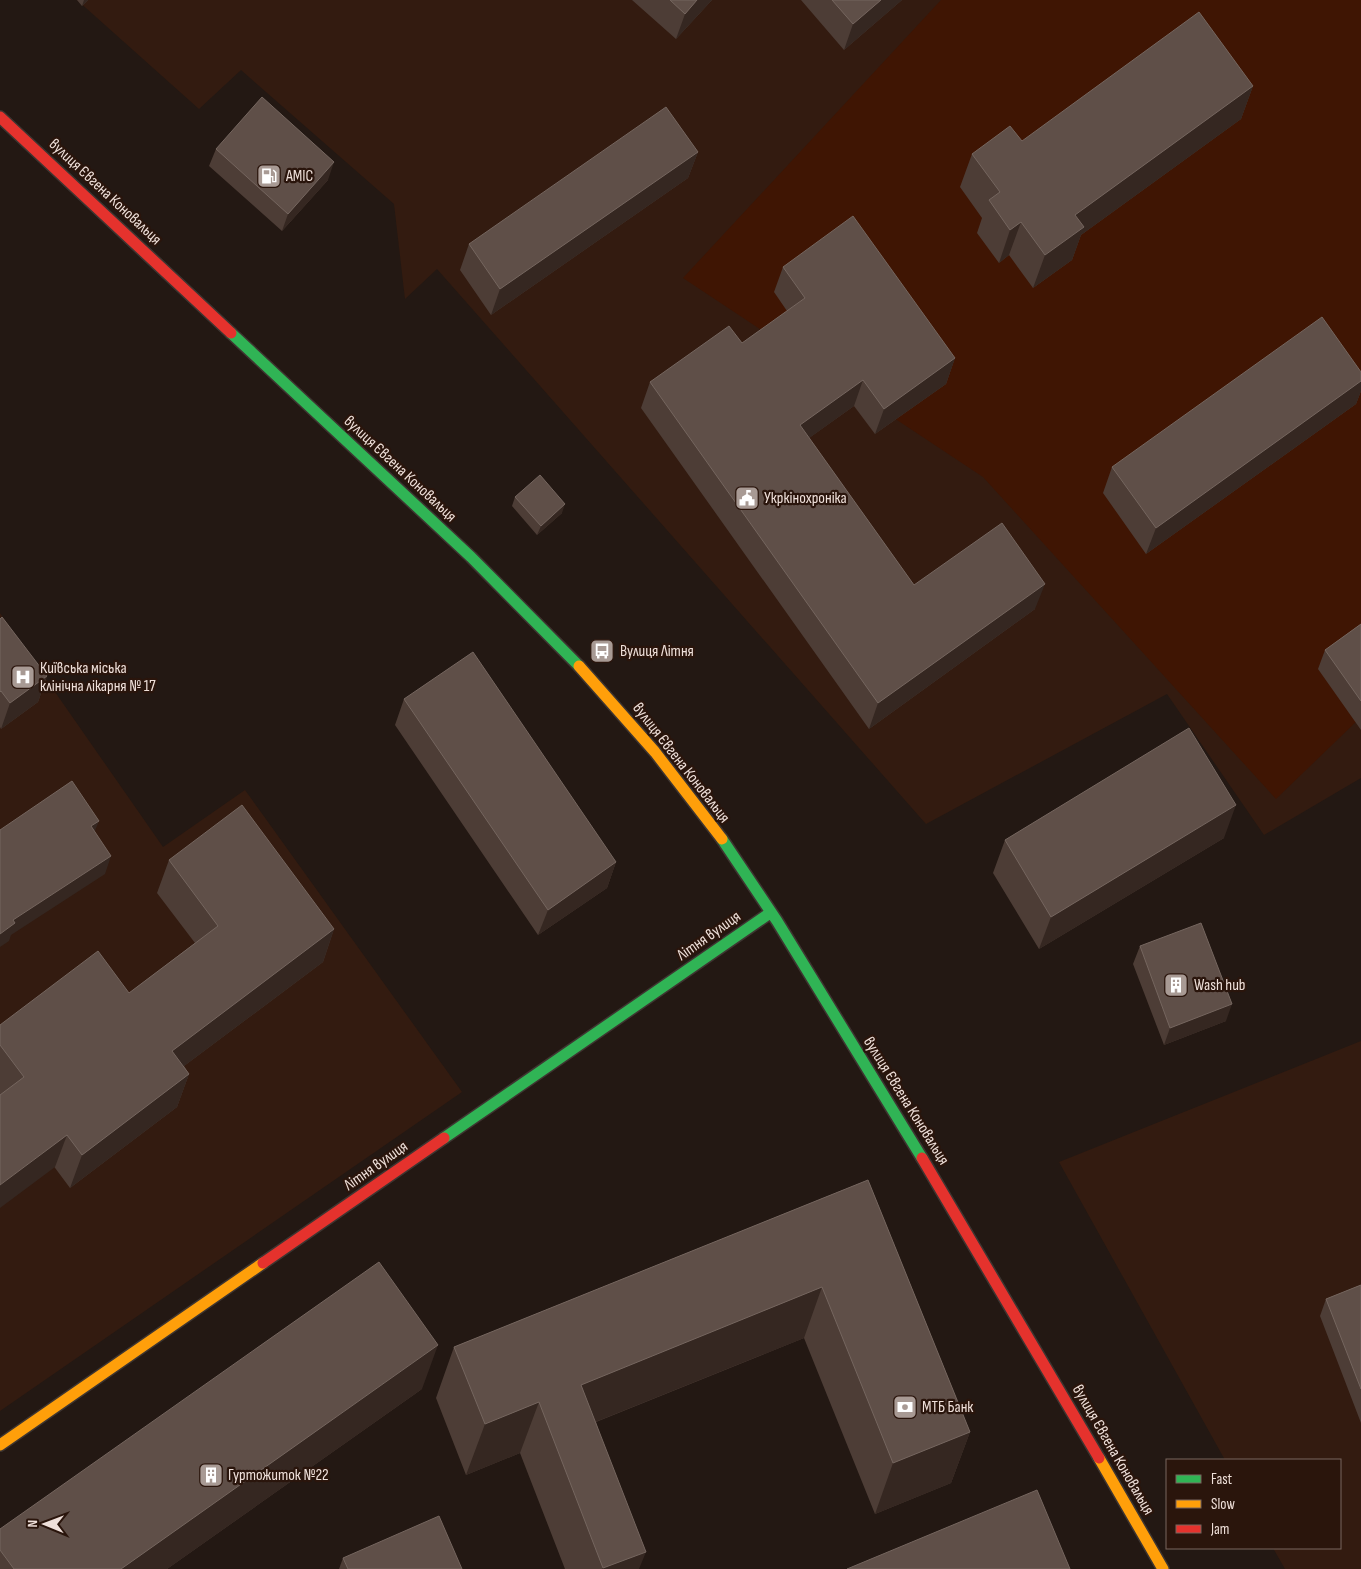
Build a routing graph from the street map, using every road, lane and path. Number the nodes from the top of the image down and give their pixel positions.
1 (0, 117) edge
2 (770, 913) junction
3 (0, 1446) edge
4 (1163, 1569) edge

1 - 2 main road, вулиця Євгена Коновальця
2 - 3 main road, Літня вулиця
2 - 4 main road, вулиця Євгена Коновальця

